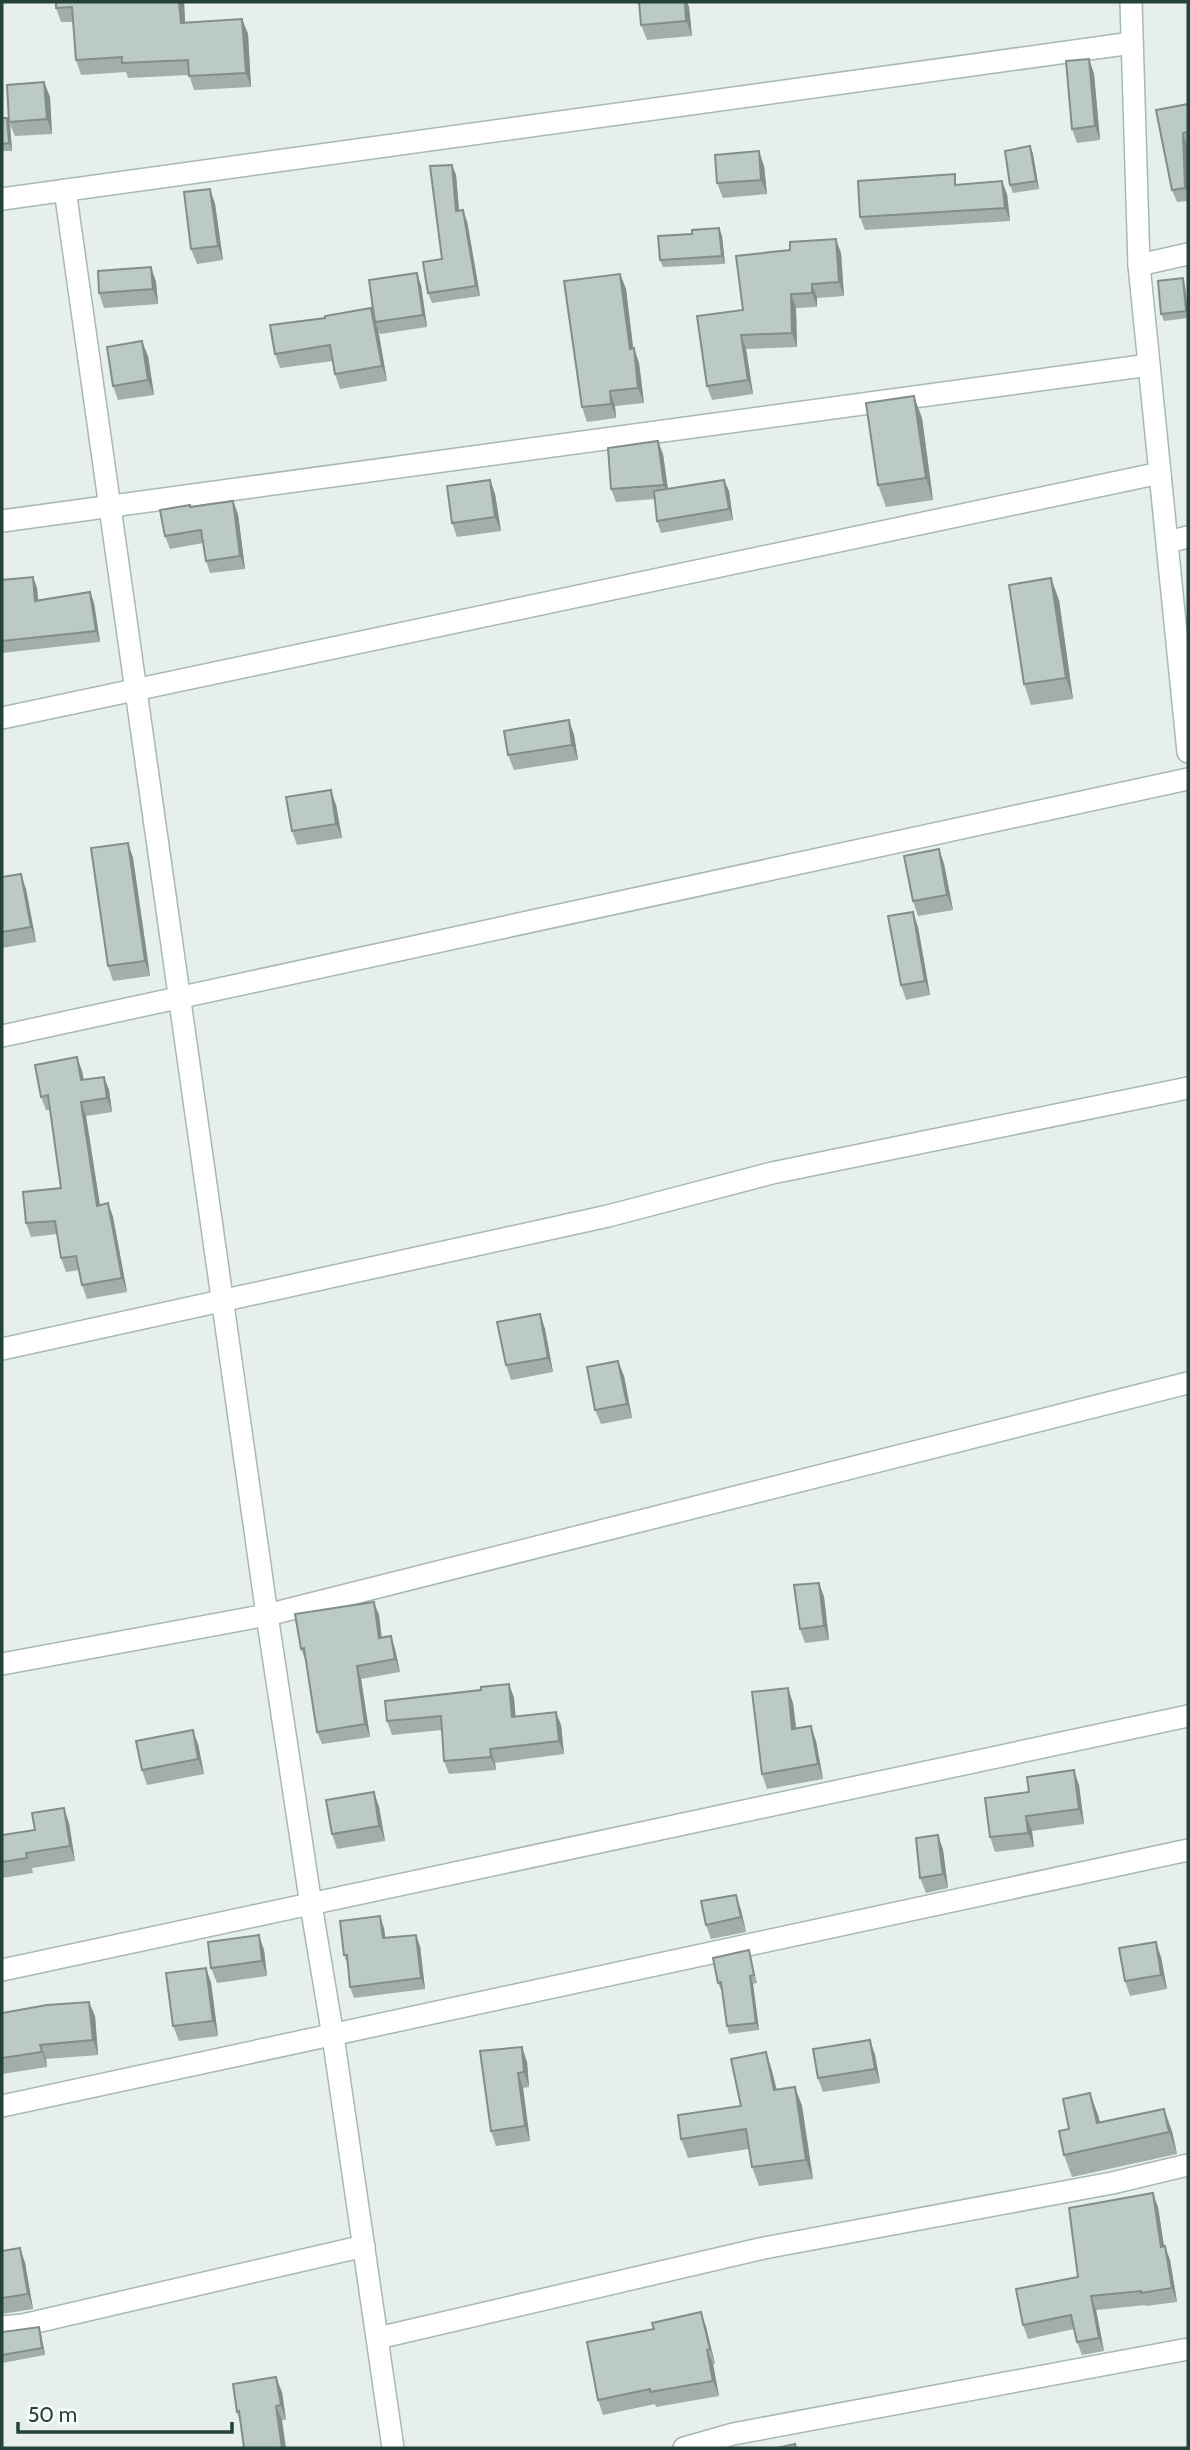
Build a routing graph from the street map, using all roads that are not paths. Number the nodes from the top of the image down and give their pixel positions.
1 (1131, 2) edge
2 (1132, 43) junction
3 (65, 190) junction
4 (2, 199) edge
5 (1188, 254) edge
6 (1139, 265) junction
7 (1149, 365) junction
8 (1160, 473) junction
9 (110, 507) junction
10 (2, 521) edge
11 (1178, 540) edge
12 (136, 690) junction
13 (2, 718) edge
14 (1188, 752) edge
15 (1188, 779) edge
16 (179, 997) junction
17 (2, 1036) edge
18 (1188, 1088) edge
19 (224, 1301) junction
20 (2, 1349) edge
21 (1188, 1382) edge
22 (267, 1615) junction
23 (2, 1664) edge
24 (1188, 1716) edge
25 (1188, 1850) edge
26 (311, 1905) junction
27 (2, 1970) edge
28 (333, 2036) junction
29 (2, 2106) edge
30 (1188, 2165) edge
31 (365, 2246) junction
32 (2, 2327) edge
33 (378, 2338) junction
34 (1188, 2349) edge
35 (393, 2448) edge
36 (684, 2448) edge

1 - 2 street
2 - 3 street
2 - 6 street
3 - 4 street
3 - 9 street
5 - 6 street
6 - 7 street
7 - 8 street
7 - 9 street
8 - 11 street
8 - 12 street
9 - 10 street
9 - 12 street
11 - 14 street
12 - 13 street
12 - 16 street
15 - 16 street
16 - 17 street
16 - 19 street
18 - 19 street
19 - 20 street
19 - 22 street
21 - 22 street
22 - 23 street
22 - 26 street
24 - 26 street
25 - 28 street
26 - 27 street
26 - 28 street
28 - 29 street
28 - 31 street
30 - 33 street
31 - 32 street
31 - 33 street
33 - 35 street
34 - 36 street

